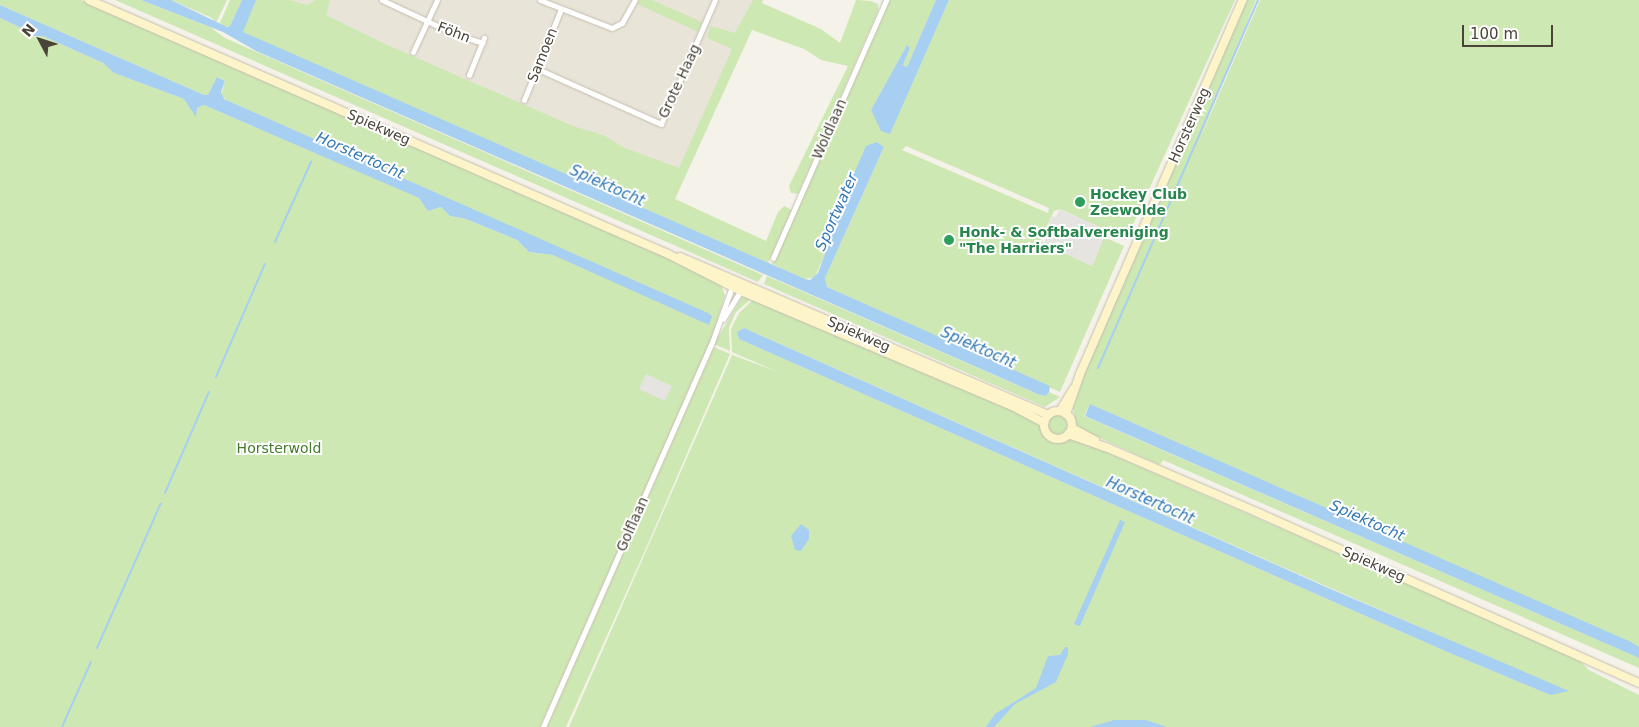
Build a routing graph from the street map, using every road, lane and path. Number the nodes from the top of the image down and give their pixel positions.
1 (89, 0) edge
2 (382, 0) edge
3 (437, 0) edge
4 (540, 0) edge
5 (634, 0) edge
6 (715, 0) edge
7 (886, 0) edge
8 (1243, 0) edge
9 (561, 9) junction
10 (426, 19) junction
11 (413, 52) dead end
12 (538, 69) junction
13 (469, 75) dead end
14 (524, 100) dead end
15 (773, 258) dead end
16 (734, 283) junction
17 (743, 287) junction
18 (721, 321) junction
19 (1063, 413) junction
20 (1048, 415) junction
21 (1044, 423) junction
22 (1070, 431) junction
23 (1639, 683) edge
24 (543, 727) edge

1 - 16 main road, Spiekweg
2 - 10 street, Föhn
3 - 10 street
4 - 9 street
5 - 9 street
6 - 12 street, Grote Haag
7 - 15 street, Woldlaan
8 - 19 main road, Horsterweg
9 - 12 street, Samoen
10 - 11 street
10 - 13 street, Föhn
12 - 14 street, Samoen
16 - 17 main road, Spiekweg
16 - 18 street, Golflaan
17 - 18 street, Golflaan
17 - 20 main road, Spiekweg
17 - 21 main road, Spiekweg
18 - 24 street, Golflaan
19 - 20 main road
19 - 22 main road
20 - 21 main road
21 - 22 main road
22 - 23 main road, Spiekweg

